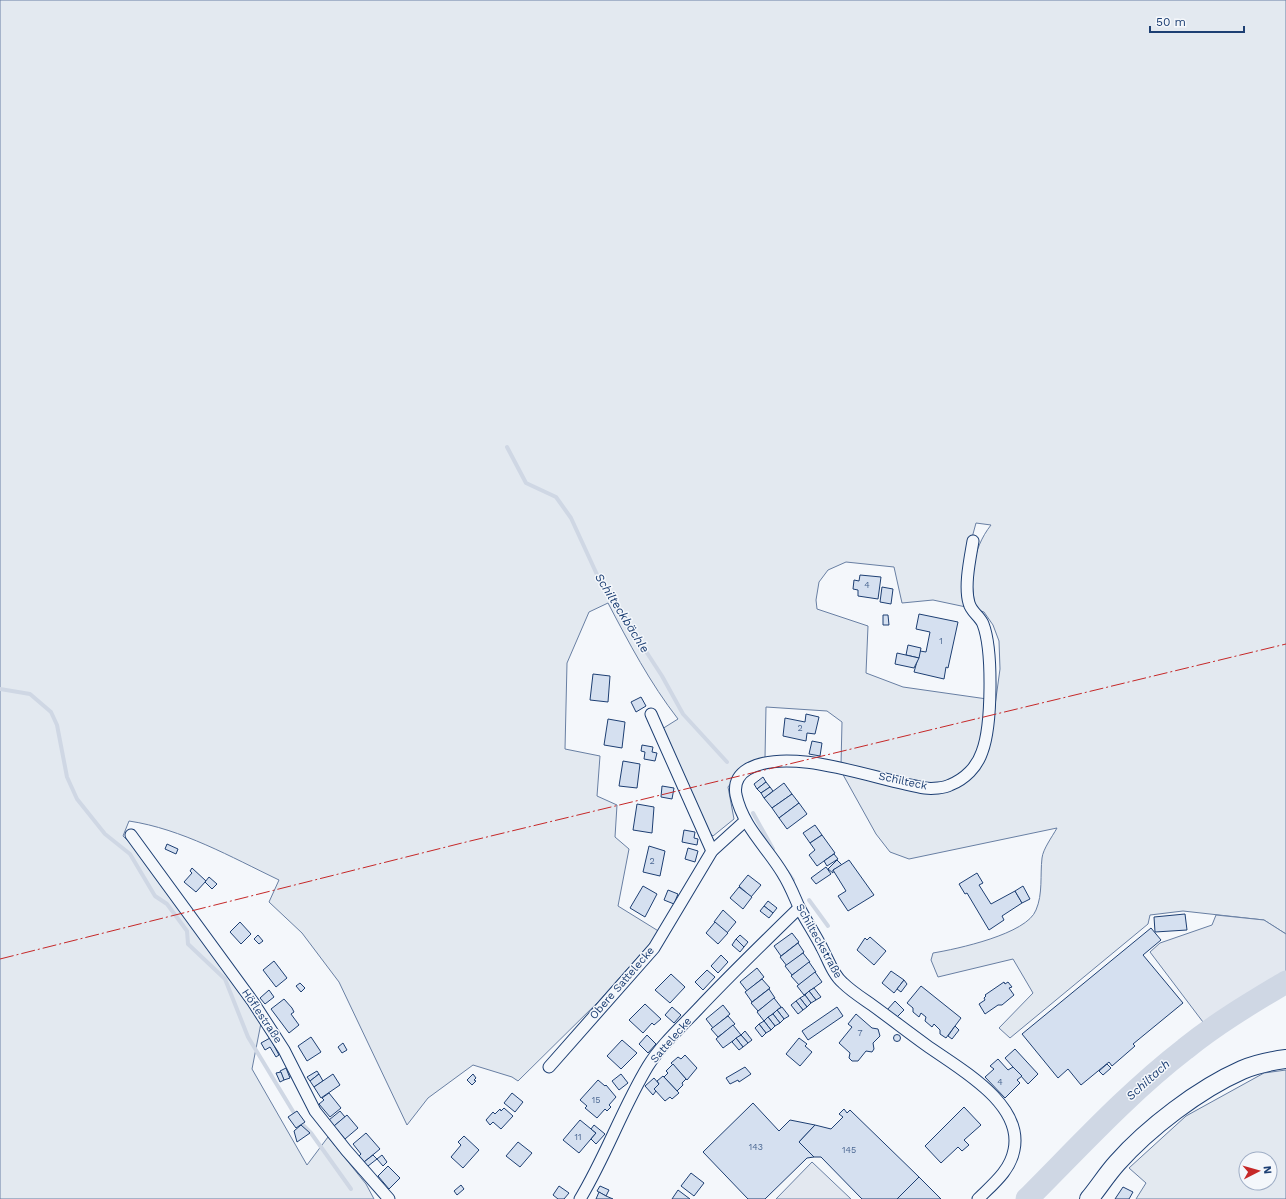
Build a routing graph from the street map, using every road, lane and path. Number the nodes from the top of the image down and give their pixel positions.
1 (972, 541) dead end
2 (651, 714) dead end
3 (745, 821) junction
4 (131, 834) dead end
5 (712, 851) junction
6 (799, 908) junction
7 (1286, 1059) edge
8 (549, 1067) dead end
9 (390, 1199) edge
10 (580, 1199) edge
11 (978, 1199) edge
12 (1089, 1199) edge

1 - 3 street, Schilteck
2 - 5 street
3 - 5 street
3 - 6 street, Schilteckstraße
4 - 9 street, Höflestraße
5 - 8 street, Obere Sattelecke
6 - 10 street, Sattelecke
6 - 11 street, Schilteckstraße
7 - 12 main road

